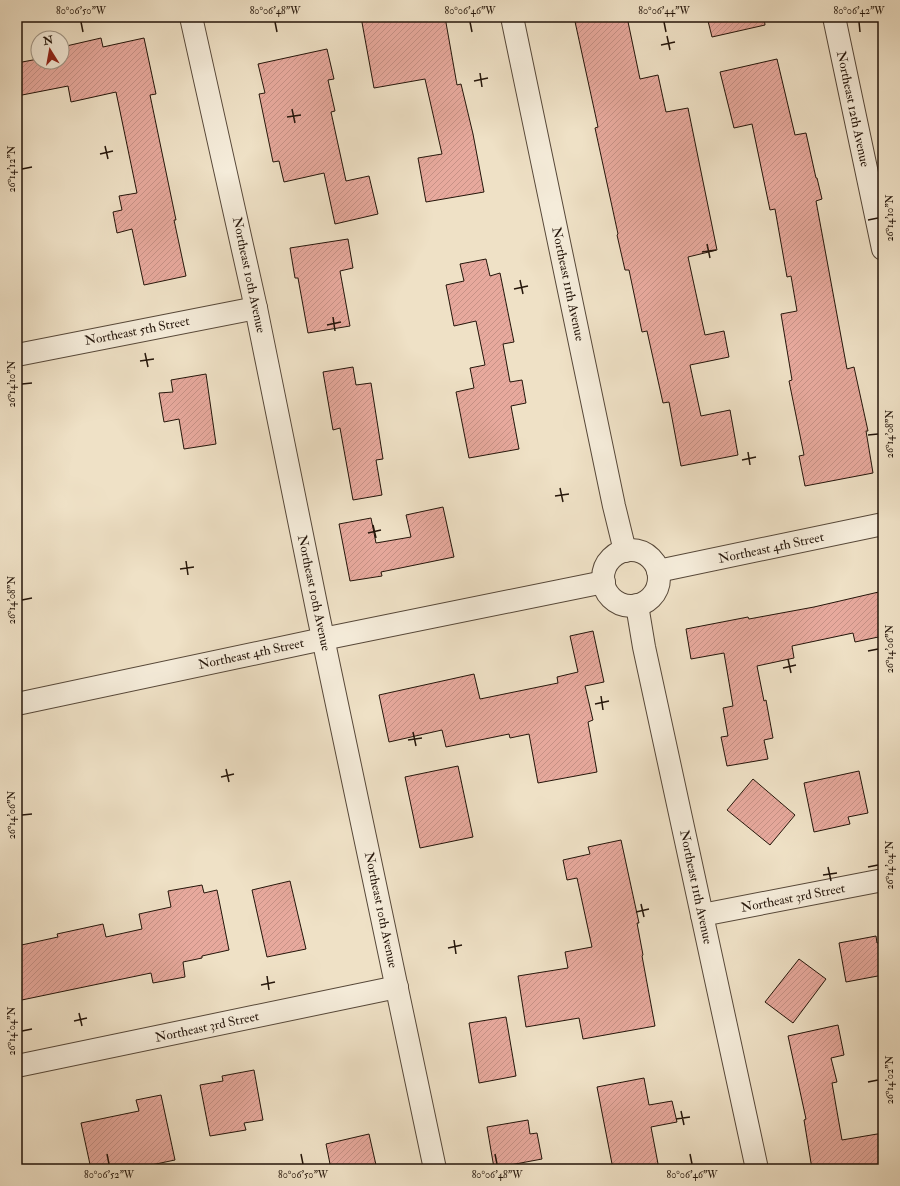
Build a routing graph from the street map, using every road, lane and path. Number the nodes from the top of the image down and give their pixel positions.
1 (191, 17) edge
2 (512, 17) edge
3 (834, 17) edge
4 (878, 200) edge
5 (883, 249) edge
6 (256, 308) junction
7 (17, 355) edge
8 (883, 524) edge
9 (625, 551) junction
10 (658, 571) junction
11 (604, 582) junction
12 (636, 605) junction
13 (323, 639) junction
14 (17, 704) edge
15 (883, 880) edge
16 (702, 915) junction
17 (397, 987) junction
18 (17, 1066) edge
19 (435, 1169) edge
20 (757, 1169) edge

1 - 6 street, Northeast 10th Avenue
2 - 9 street, Northeast 11th Avenue
3 - 4 street, Northeast 12th Avenue
4 - 5 street, Northeast 12th Avenue
6 - 7 street, Northeast 5th Street
6 - 13 street, Northeast 10th Avenue
8 - 10 street, Northeast 4th Street
9 - 10 street
9 - 11 street
10 - 12 street
11 - 12 street
11 - 13 street, Northeast 4th Street
12 - 16 street, Northeast 11th Avenue
13 - 14 street, Northeast 4th Street
13 - 17 street, Northeast 10th Avenue
15 - 16 street, Northeast 3rd Street
16 - 20 street, Northeast 11th Avenue
17 - 18 street, Northeast 3rd Street
17 - 19 street, Northeast 10th Avenue

